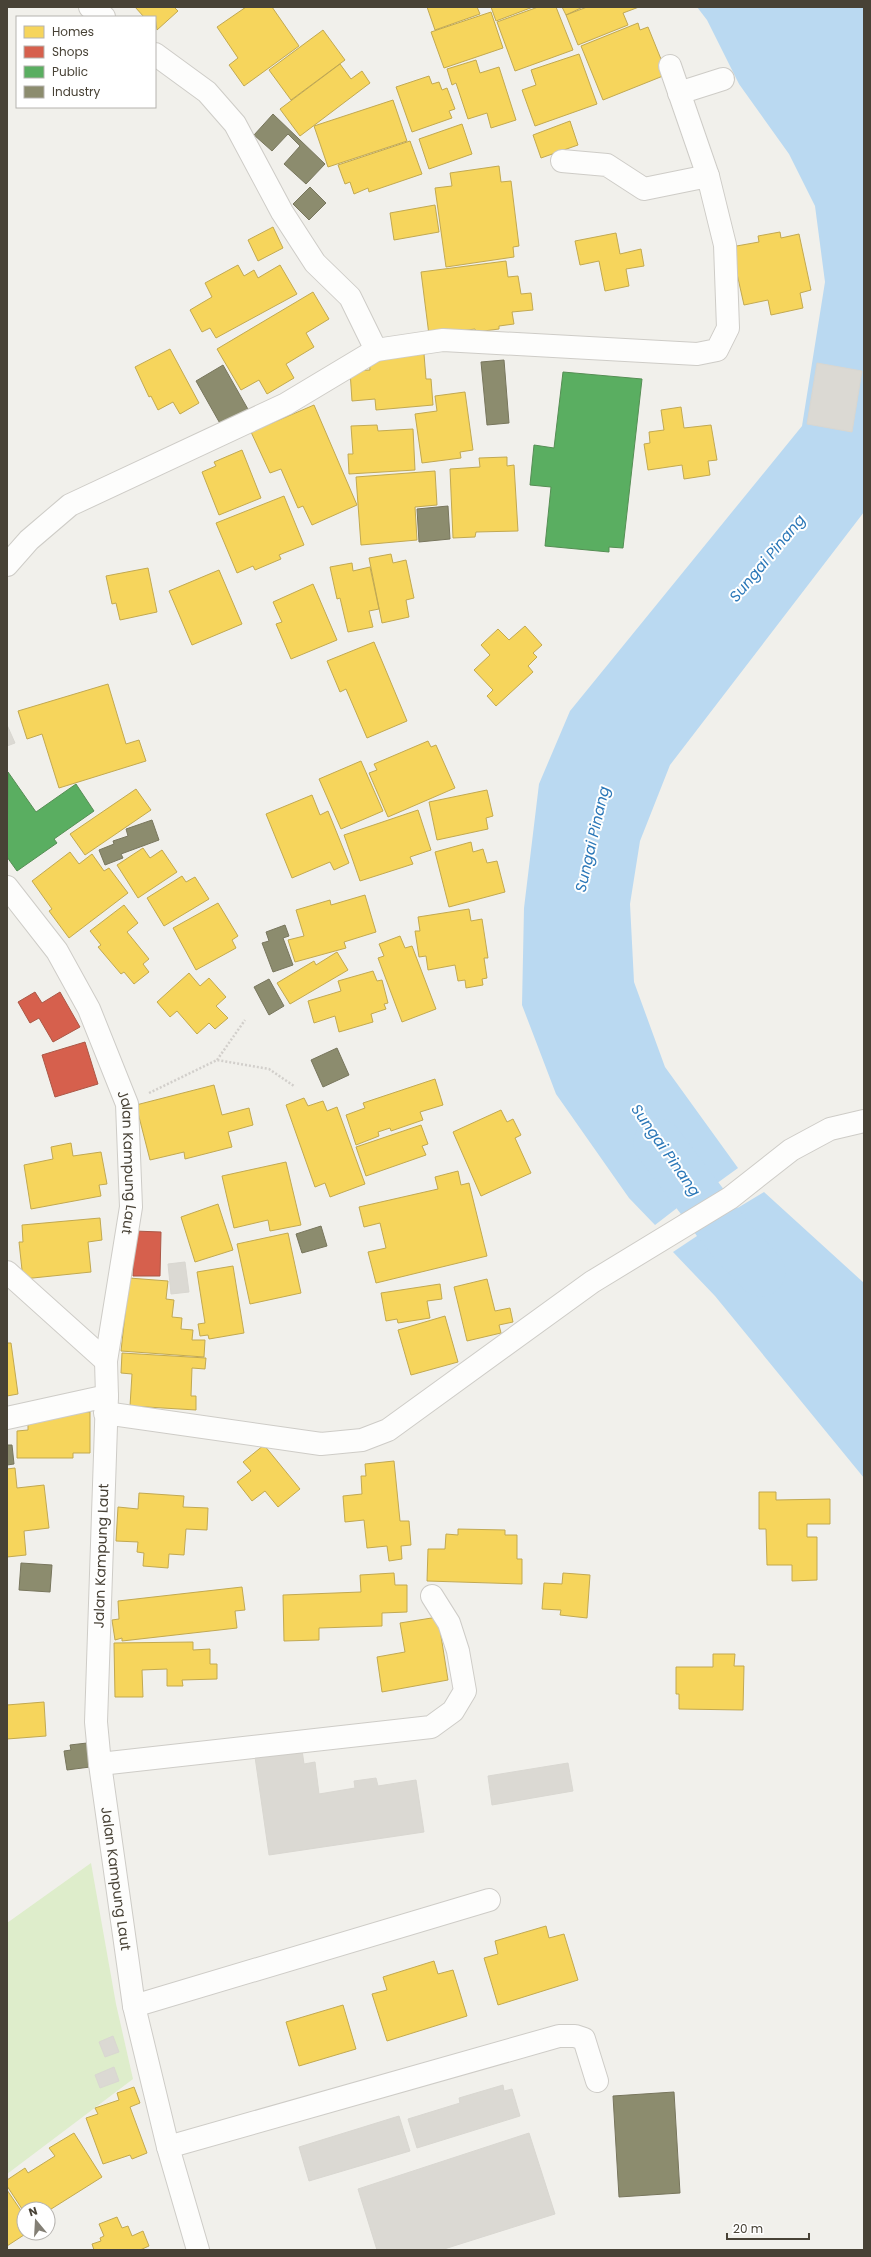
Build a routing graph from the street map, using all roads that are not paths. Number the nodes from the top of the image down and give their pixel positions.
1 (90, 7) edge
2 (103, 16) edge
3 (156, 55) edge
4 (670, 66) dead end
5 (723, 78) dead end
6 (679, 93) junction
7 (562, 161) dead end
8 (708, 176) junction
9 (376, 350) junction
10 (7, 565) edge
11 (7, 887) edge
12 (864, 1121) edge
13 (7, 1272) edge
14 (106, 1361) junction
15 (106, 1404) junction
16 (7, 1418) edge
17 (432, 1596) dead end
18 (100, 1764) junction
19 (489, 1900) dead end
20 (134, 2006) junction
21 (597, 2081) dead end
22 (168, 2147) junction
23 (198, 2250) edge

1 - 2 street
3 - 9 street
4 - 6 street
5 - 6 street
6 - 8 street
7 - 8 street
8 - 9 street
9 - 10 street
11 - 14 street, Jalan Kampung Laut
12 - 15 street
13 - 14 street
14 - 15 street, Jalan Kampung Laut
15 - 16 street
15 - 18 street, Jalan Kampung Laut
17 - 18 street
18 - 20 street, Jalan Kampung Laut
19 - 20 street
20 - 22 street, Jalan Kampung Laut
21 - 22 street
22 - 23 street, Jalan Kampung Laut

